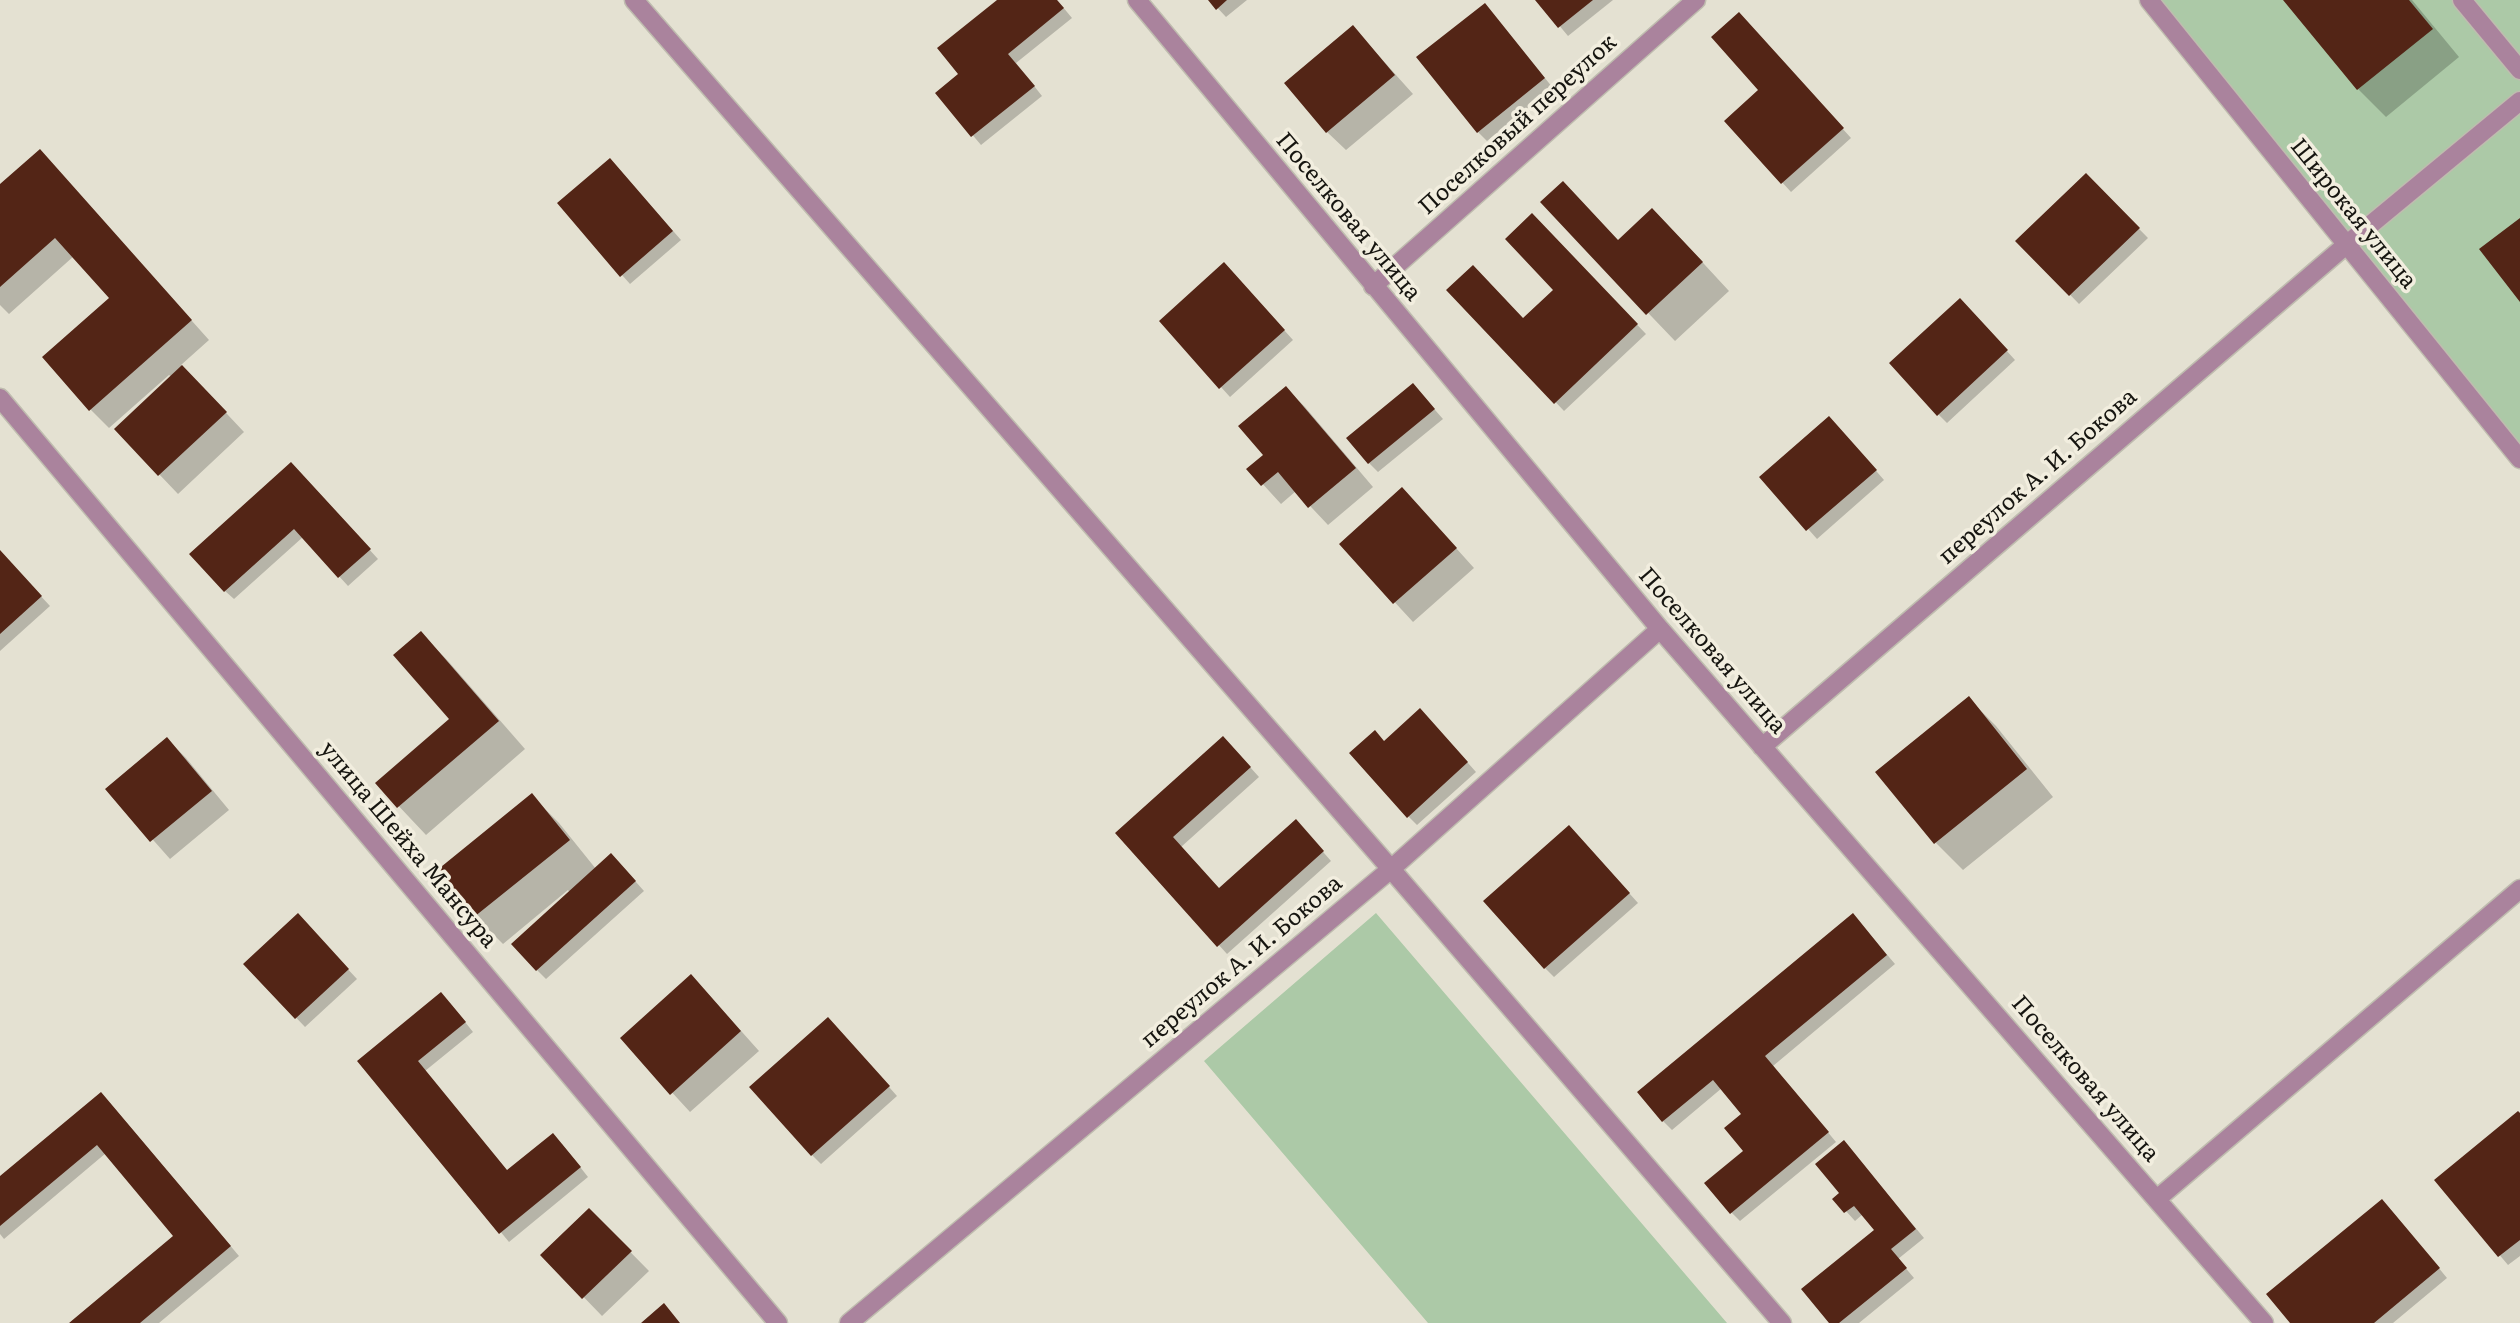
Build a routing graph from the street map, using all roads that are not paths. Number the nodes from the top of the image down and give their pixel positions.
1 (634, 0) edge
2 (1137, 0) edge
3 (1696, 0) edge
4 (2149, 0) edge
5 (2462, 0) edge
6 (2520, 70) edge
7 (2520, 101) edge
8 (2346, 245) junction
9 (1373, 286) junction
10 (0, 398) edge
11 (2520, 459) edge
12 (1660, 629) junction
13 (1762, 747) junction
14 (1391, 869) junction
15 (2520, 889) edge
16 (2157, 1199) junction
17 (778, 1323) edge
18 (849, 1323) edge
19 (1782, 1323) edge
20 (2264, 1323) edge

1 - 14 street
2 - 9 street, Поселковая улица
3 - 9 street, Поселковый переулок
4 - 8 street, Широкая улица
5 - 6 street
7 - 8 street, переулок А. И. Бокова
8 - 11 street, Широкая улица
8 - 13 street, переулок А. И. Бокова
9 - 12 street, Поселковая улица
10 - 17 street, улица Шейха Мансура
12 - 13 street, Поселковая улица
12 - 14 street, переулок А. И. Бокова
13 - 16 street, Поселковая улица
14 - 18 street, переулок А. И. Бокова
14 - 19 street
15 - 16 street
16 - 20 street, Поселковая улица

